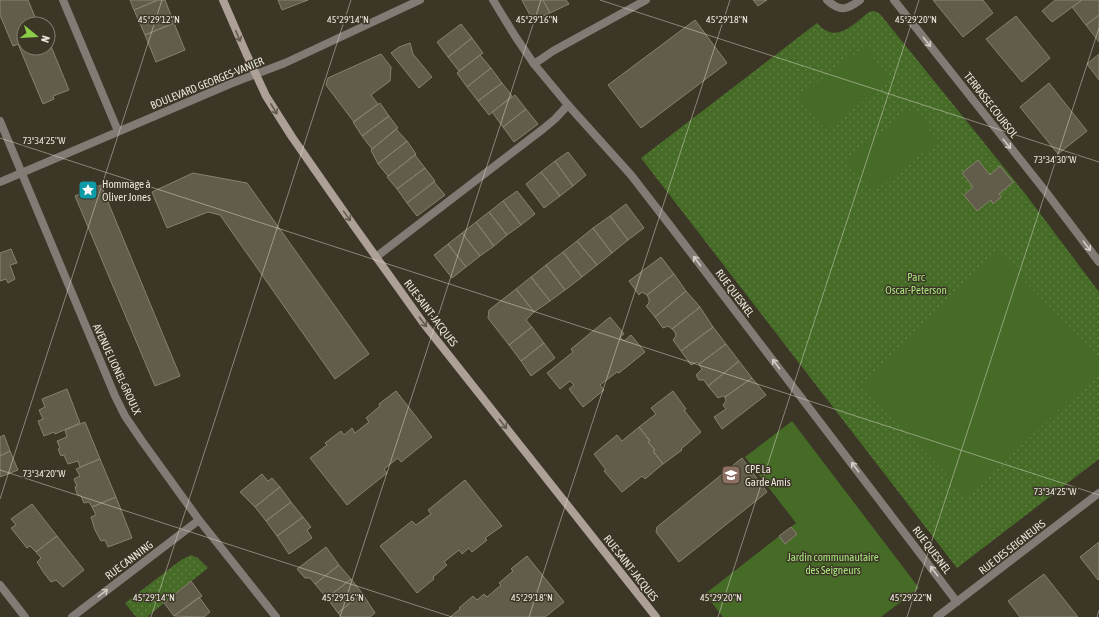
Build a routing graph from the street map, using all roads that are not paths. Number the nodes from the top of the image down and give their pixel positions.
1 (63, 0) edge
2 (223, 0) edge
3 (420, 0) edge
4 (493, 0) edge
5 (646, 0) edge
6 (827, 0) edge
7 (860, 0) edge
8 (894, 0) edge
9 (534, 64) junction
10 (256, 74) junction
11 (568, 105) junction
12 (0, 121) edge
13 (118, 131) junction
14 (21, 172) junction
15 (0, 182) edge
16 (376, 257) junction
17 (1099, 262) edge
18 (1099, 493) edge
19 (199, 520) junction
20 (0, 585) edge
21 (957, 602) junction
22 (25, 617) edge
23 (72, 617) edge
24 (276, 617) edge
25 (656, 617) edge
26 (937, 617) edge

1 - 13 street
2 -> 10 main road, RUE SAINT-JACQUES
3 - 10 street, BOULEVARD GEORGES-VANIER
4 - 9 street, RUE QUESNEL
5 - 9 street
6 - 7 street
8 -> 17 street, TERRASSE COURSOL
9 - 11 street, RUE QUESNEL
10 - 13 street, BOULEVARD GEORGES-VANIER
10 -> 16 main road, RUE SAINT-JACQUES
11 - 16 street
21 -> 11 street, RUE QUESNEL
12 - 14 street, AVENUE LIONEL-GROULX
13 - 14 street, BOULEVARD GEORGES-VANIER
14 - 15 street, BOULEVARD GEORGES-VANIER
14 - 19 street, AVENUE LIONEL-GROULX
16 -> 25 main road, RUE SAINT-JACQUES
18 - 21 street, RUE DES SEIGNEURS
23 -> 19 street, RUE CANNING
19 - 24 street, AVENUE LIONEL-GROULX
20 - 22 street
21 - 26 street, RUE DES SEIGNEURS

